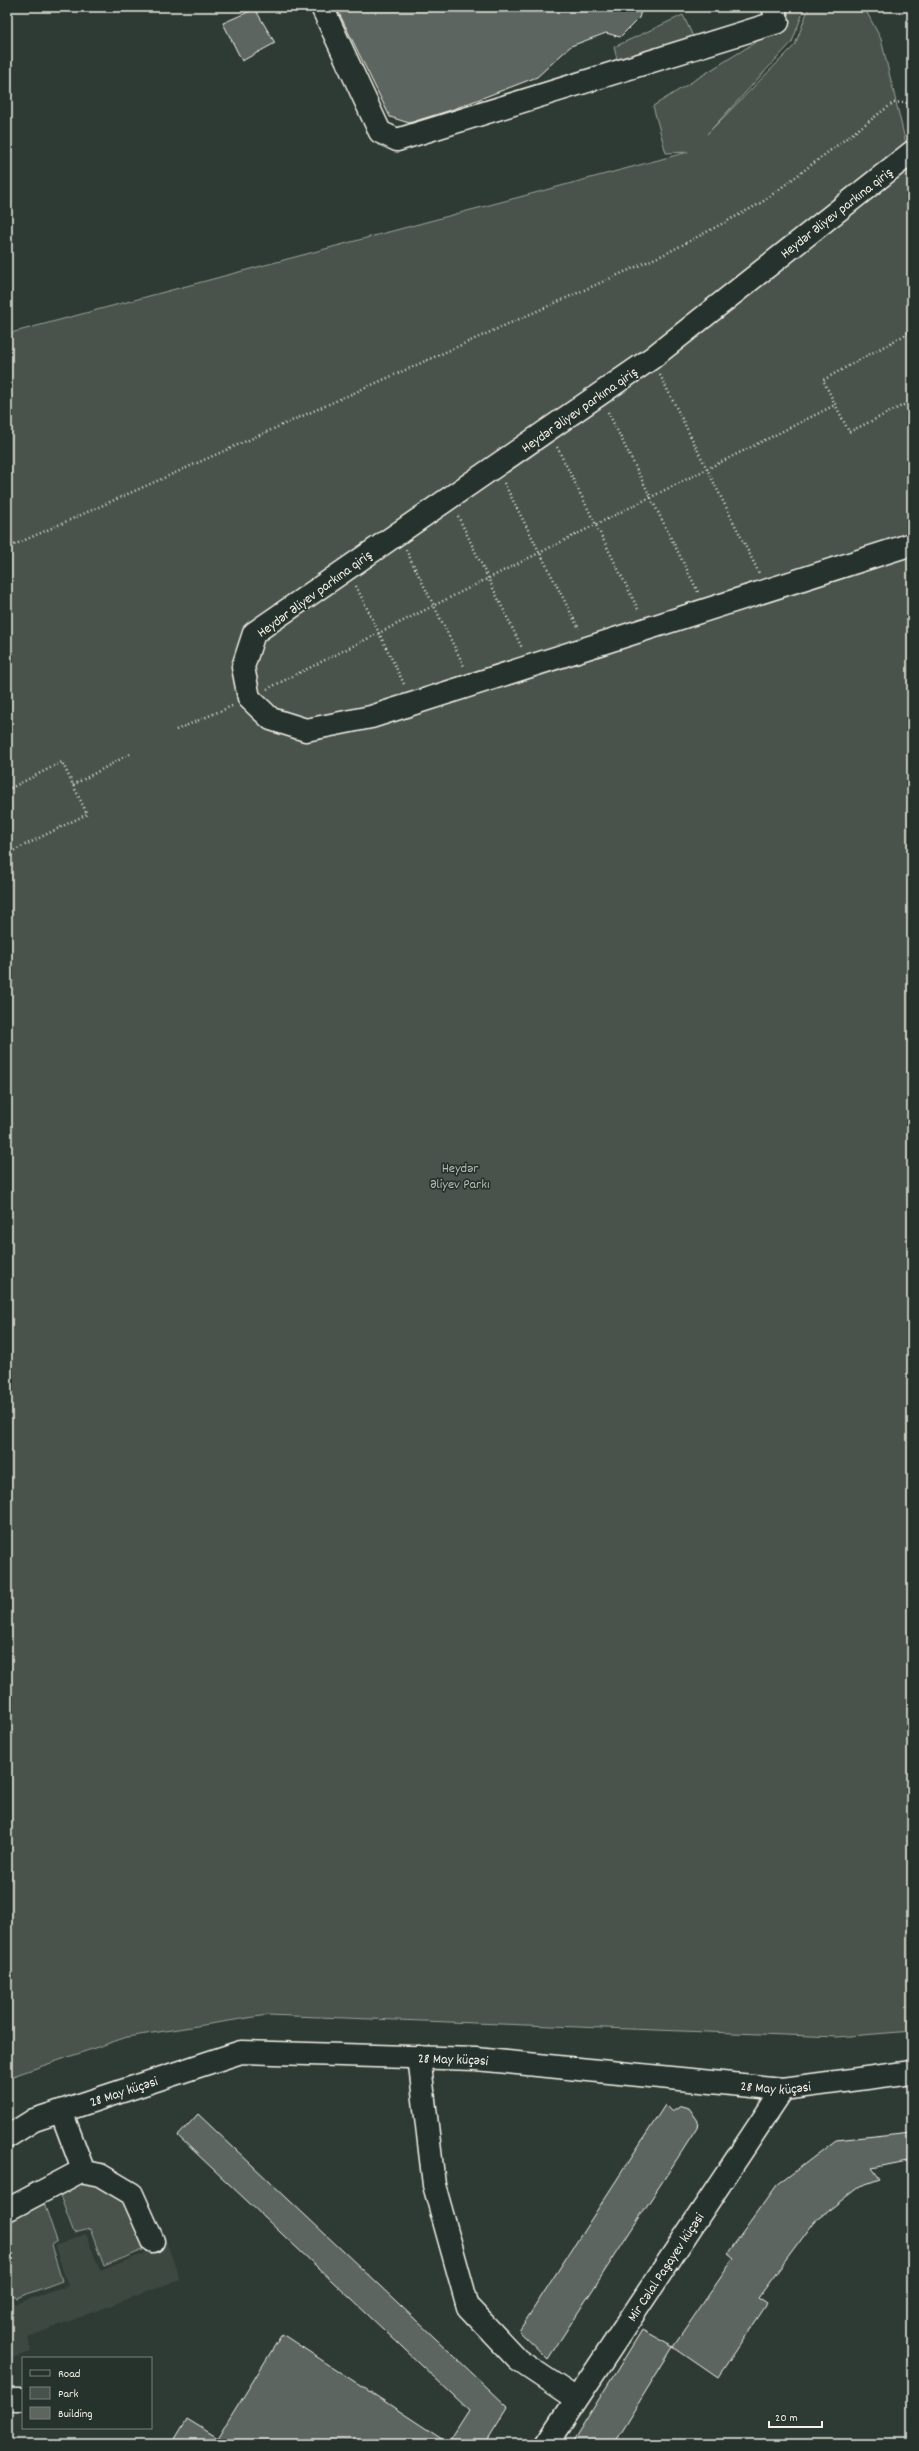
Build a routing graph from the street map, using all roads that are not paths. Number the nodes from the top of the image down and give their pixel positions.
1 (322, 7) edge
2 (773, 7) edge
3 (912, 152) edge
4 (912, 544) edge
5 (419, 2057) junction
6 (912, 2072) edge
7 (783, 2089) junction
8 (61, 2111) junction
9 (7, 2137) edge
10 (81, 2171) junction
11 (7, 2210) edge
12 (153, 2241) dead end
13 (7, 2399) edge
14 (22, 2399) edge
15 (576, 2399) junction
16 (547, 2444) edge

1 - 2 main road
3 - 4 main road, Heydər Əliyev parkına qiriş
5 - 7 main road, 28 May küçəsi
5 - 8 main road, 28 May küçəsi
5 - 15 main road
6 - 7 main road, 28 May küçəsi
7 - 15 main road, Mir Cəlal Paşayev küçəsi
8 - 9 main road, 28 May küçəsi
8 - 10 main road
10 - 11 main road
10 - 12 main road
13 - 14 main road
15 - 16 main road, Mir Cəlal Paşayev küçəsi

